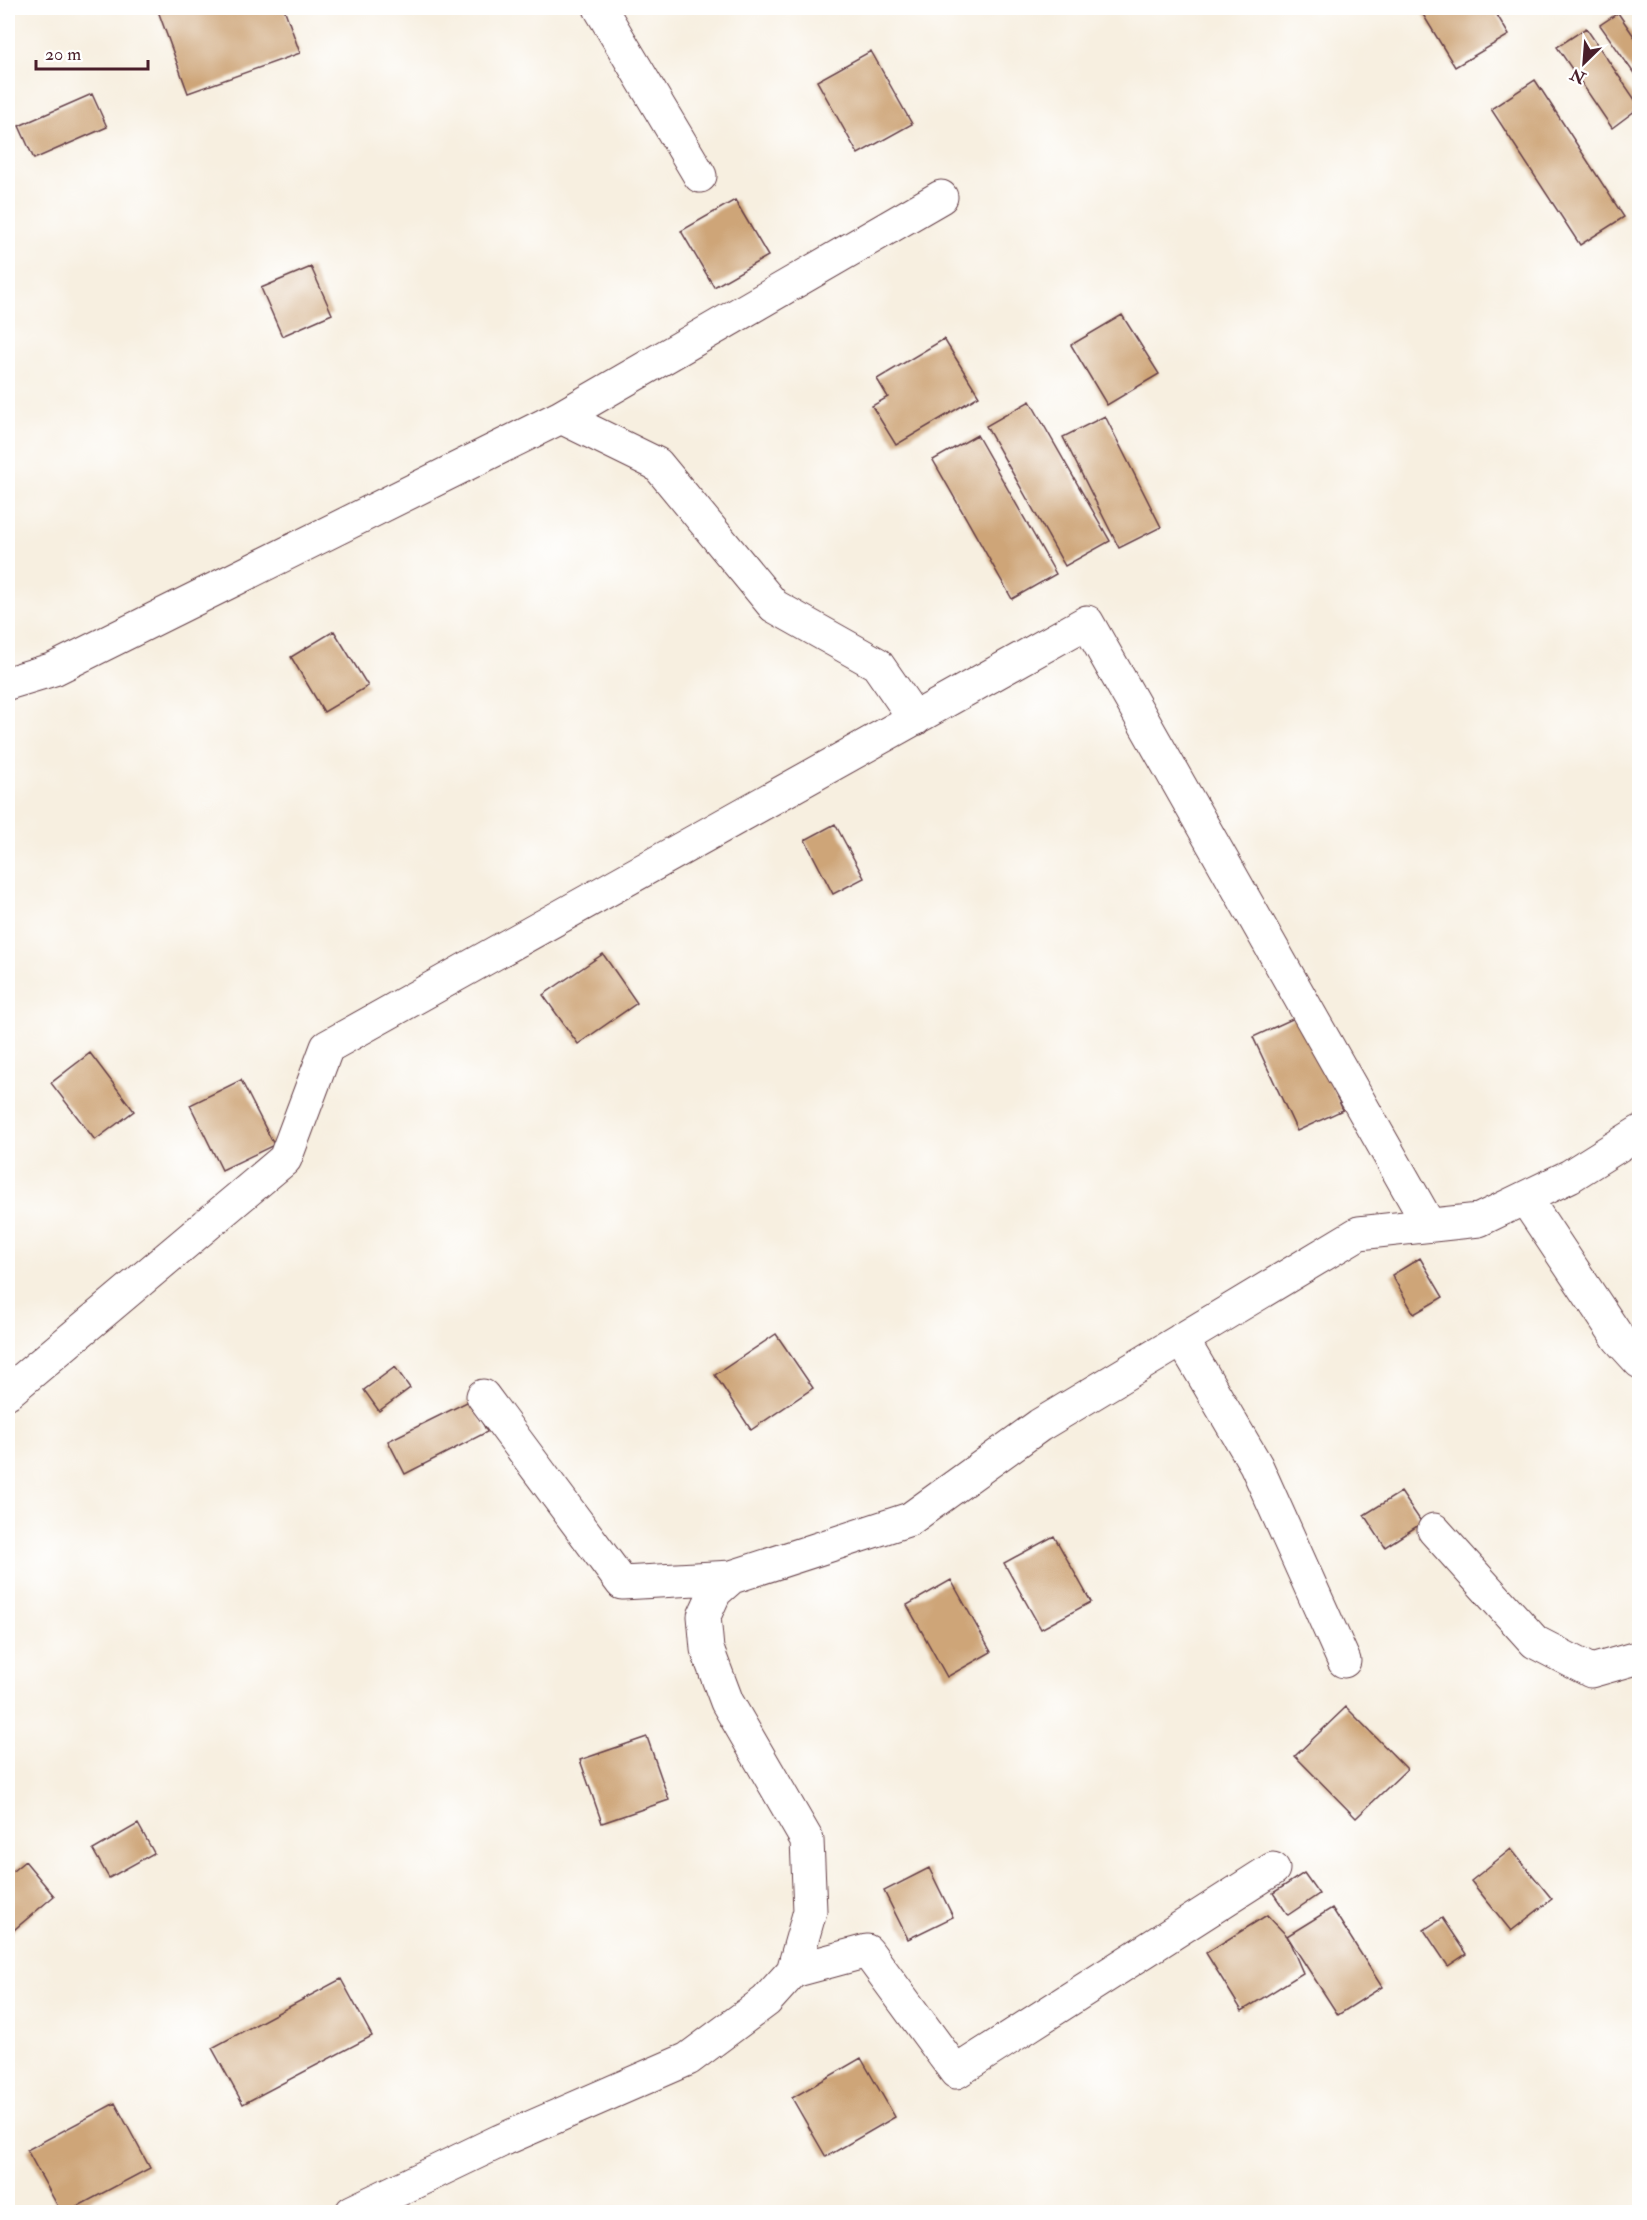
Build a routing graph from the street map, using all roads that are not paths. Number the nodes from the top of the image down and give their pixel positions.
1 (600, 8) edge
2 (700, 177) dead end
3 (941, 196) dead end
4 (561, 417) junction
5 (8, 683) edge
6 (915, 719) junction
7 (1640, 1132) edge
8 (1525, 1198) junction
9 (1430, 1226) junction
10 (1182, 1340) junction
11 (1640, 1362) edge
12 (8, 1392) edge
13 (483, 1396) dead end
14 (1434, 1530) dead end
15 (732, 1577) junction
16 (1640, 1657) edge
17 (1344, 1661) dead end
18 (1273, 1869) dead end
19 (793, 1971) junction
20 (352, 2212) edge

1 - 2 street
3 - 4 street
4 - 5 street
4 - 6 street
6 - 9 street
6 - 12 street
7 - 8 street
8 - 9 street
8 - 11 street
9 - 10 street
10 - 15 street
10 - 17 street
13 - 15 street
14 - 16 street
15 - 19 street
18 - 19 street
19 - 20 street

